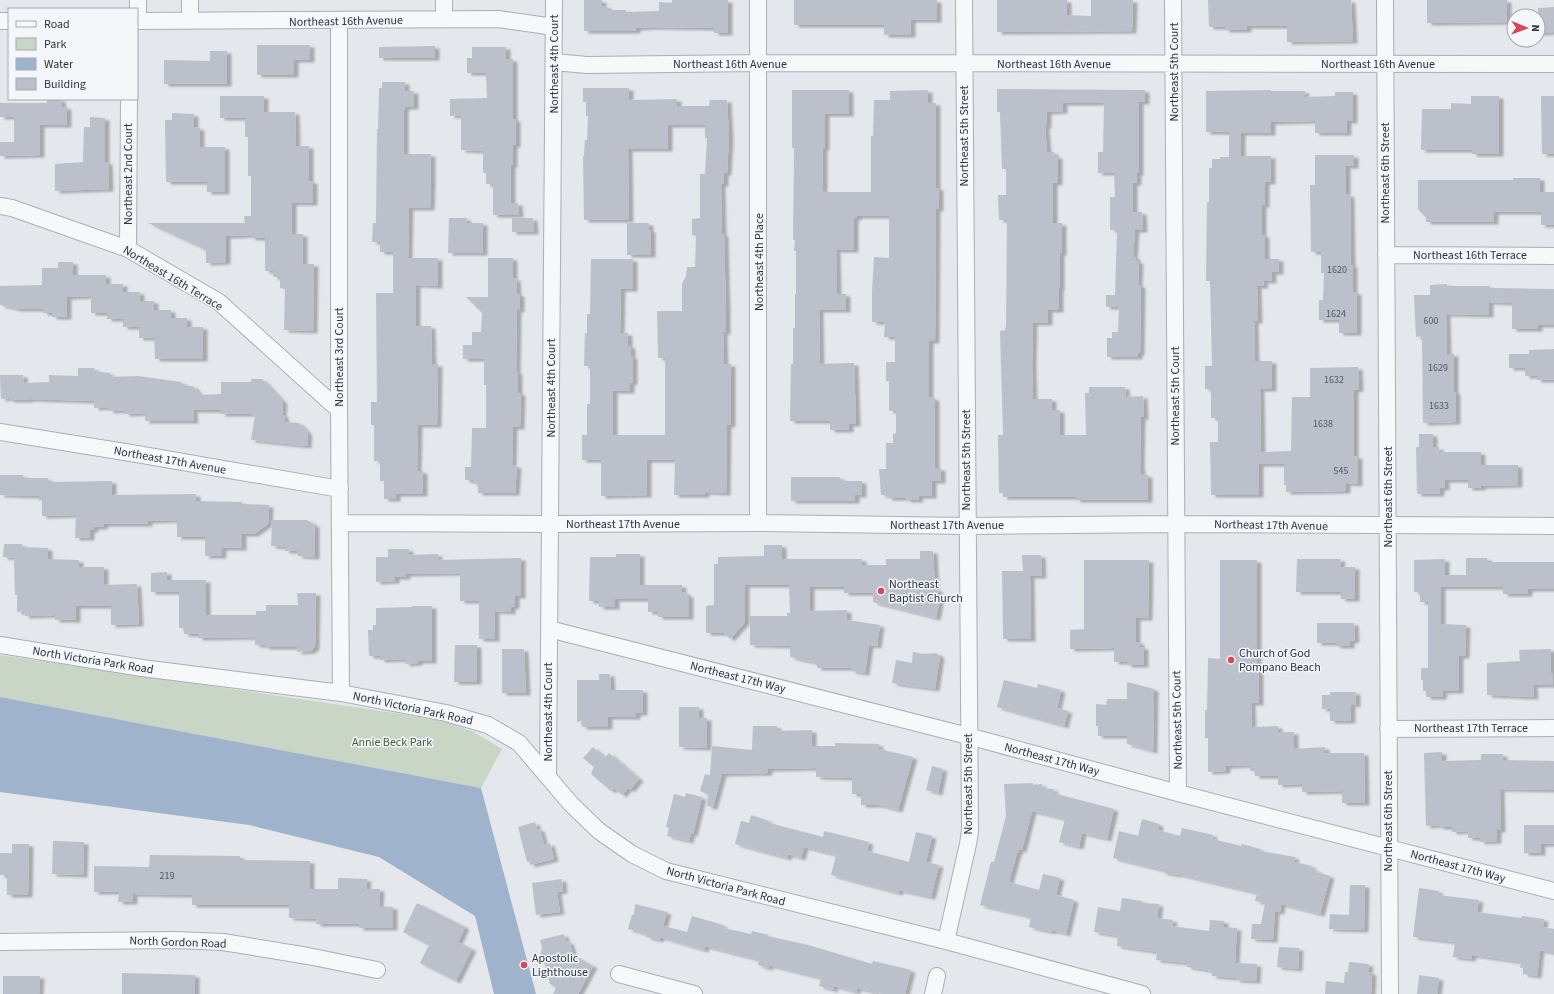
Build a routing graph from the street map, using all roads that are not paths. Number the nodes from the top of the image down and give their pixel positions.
1 (190, 0) edge
2 (444, 0) edge
3 (554, 0) edge
4 (758, 0) edge
5 (964, 0) edge
6 (1173, 0) edge
7 (1385, 0) edge
8 (444, 19) junction
9 (138, 21) edge
10 (190, 21) junction
11 (339, 21) junction
12 (554, 26) junction
13 (554, 62) junction
14 (759, 63) junction
15 (963, 64) junction
16 (1174, 64) junction
17 (1385, 64) junction
18 (1554, 64) edge
19 (129, 100) edge
20 (0, 206) edge
21 (128, 249) junction
22 (1386, 255) junction
23 (1554, 256) edge
24 (339, 410) junction
25 (0, 432) edge
26 (340, 489) junction
27 (341, 522) junction
28 (758, 523) junction
29 (550, 524) junction
30 (1175, 524) junction
31 (967, 526) junction
32 (1388, 526) junction
33 (1554, 526) edge
34 (549, 629) junction
35 (0, 645) edge
36 (341, 694) junction
37 (1554, 728) edge
38 (1388, 729) junction
39 (968, 736) junction
40 (548, 777) junction
41 (1178, 793) junction
42 (1389, 848) junction
43 (1554, 891) edge
44 (946, 941) junction
45 (0, 942) edge
46 (377, 970) dead end
47 (619, 974) dead end
48 (937, 976) dead end
49 (694, 994) edge
50 (933, 994) edge
51 (1142, 994) edge
52 (1390, 994) edge

1 - 10 street
2 - 8 street
3 - 12 street, Northeast 4th Court
4 - 14 street, Northeast 4th Place
5 - 15 street, Northeast 5th Street
6 - 16 street, Northeast 5th Court
7 - 17 street, Northeast 6th Street
8 - 11 street, Northeast 16th Avenue
8 - 12 street, Northeast 16th Avenue
9 - 10 street, Northeast 16th Avenue
10 - 11 street, Northeast 16th Avenue
11 - 24 street, Northeast 3rd Court
12 - 13 street, Northeast 4th Court
13 - 14 street, Northeast 16th Avenue
13 - 29 street, Northeast 4th Court
14 - 15 street, Northeast 16th Avenue
14 - 28 street, Northeast 4th Place
15 - 16 street, Northeast 16th Avenue
15 - 31 street, Northeast 5th Street
16 - 17 street, Northeast 16th Avenue
16 - 30 street, Northeast 5th Court
17 - 18 street, Northeast 16th Avenue
17 - 22 street, Northeast 6th Street
19 - 21 street, Northeast 2nd Court
20 - 21 street, Northeast 16th Terrace
21 - 24 street, Northeast 16th Terrace
22 - 23 street, Northeast 16th Terrace
22 - 32 street, Northeast 6th Street
24 - 26 street, Northeast 3rd Court
25 - 26 street, Northeast 17th Avenue
26 - 27 street, Northeast 3rd Court
27 - 29 street, Northeast 17th Avenue
27 - 36 street, Northeast 3rd Court
28 - 29 street, Northeast 17th Avenue
28 - 31 street, Northeast 17th Avenue
29 - 34 street, Northeast 4th Court
30 - 31 street, Northeast 17th Avenue
30 - 32 street, Northeast 17th Avenue
30 - 41 street, Northeast 5th Court
31 - 39 street, Northeast 5th Street
32 - 33 street, Northeast 17th Avenue
32 - 38 street, Northeast 6th Street
34 - 39 street, Northeast 17th Way
34 - 40 street, Northeast 4th Court
35 - 36 street, North Victoria Park Road
36 - 40 street, North Victoria Park Road
37 - 38 street, Northeast 17th Terrace
38 - 42 street, Northeast 6th Street
39 - 41 street, Northeast 17th Way
39 - 44 street, Northeast 5th Street
40 - 44 street, North Victoria Park Road
41 - 42 street, Northeast 17th Way
42 - 43 street, Northeast 17th Way
42 - 52 street, Northeast 6th Street
44 - 51 street, North Victoria Park Road
45 - 46 street, North Gordon Road
47 - 49 street
48 - 50 street

